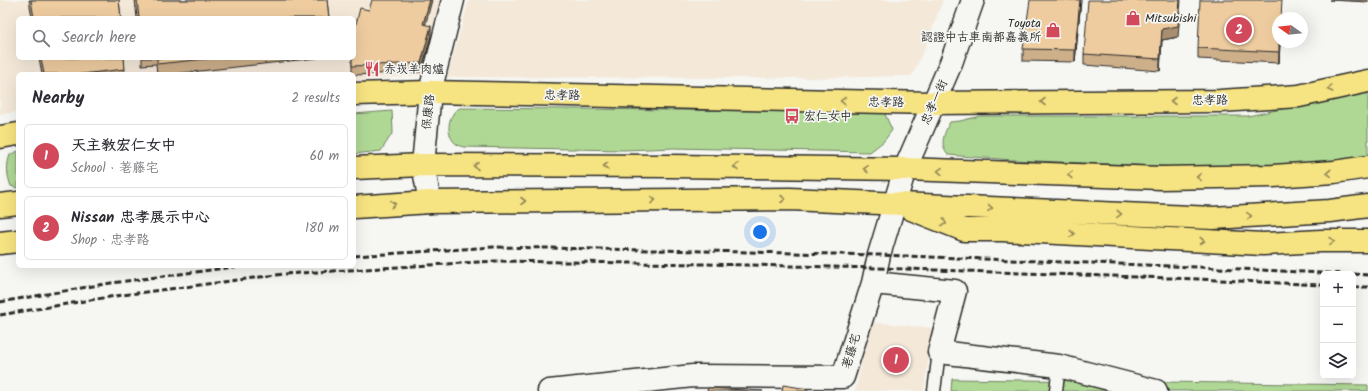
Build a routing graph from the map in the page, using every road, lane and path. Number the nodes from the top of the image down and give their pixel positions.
1 (453, 0) edge
2 (973, 0) edge
3 (1368, 81) edge
4 (430, 92) junction
5 (356, 94) edge
6 (933, 103) junction
7 (16, 134) edge
8 (0, 137) edge
9 (423, 165) junction
10 (1368, 167) edge
11 (356, 168) edge
12 (905, 169) junction
13 (430, 202) junction
14 (16, 203) edge
15 (895, 203) junction
16 (0, 205) edge
17 (1368, 206) edge
18 (356, 207) edge
19 (16, 241) edge
20 (1368, 241) edge
21 (0, 243) edge
22 (873, 283) junction
23 (939, 352) junction
24 (1059, 366) junction
25 (549, 391) edge
26 (934, 391) edge
27 (1056, 391) edge
28 (1156, 391) edge

1 - 4 street, 保康路
2 - 6 street, 忠孝一街
3 -> 6 main road, 忠孝路
4 - 5 main road, 忠孝路
6 -> 4 main road, 忠孝路
4 - 9 street, 保康路
6 - 12 street, 忠孝一街
7 - 8 main road
9 - 11 main road
12 -> 9 main road
9 - 13 street, 保康路
10 -> 12 main road
12 - 15 street, 忠孝一街
13 -> 15 main road
18 -> 13 main road
14 - 16 main road
15 -> 17 main road
15 -> 20 main road
15 - 22 street, 荖藤宅
19 - 21 main road
22 - 23 street
22 - 25 street, 荖藤宅
23 - 24 street
23 - 26 lane
24 - 27 lane
24 - 28 street

